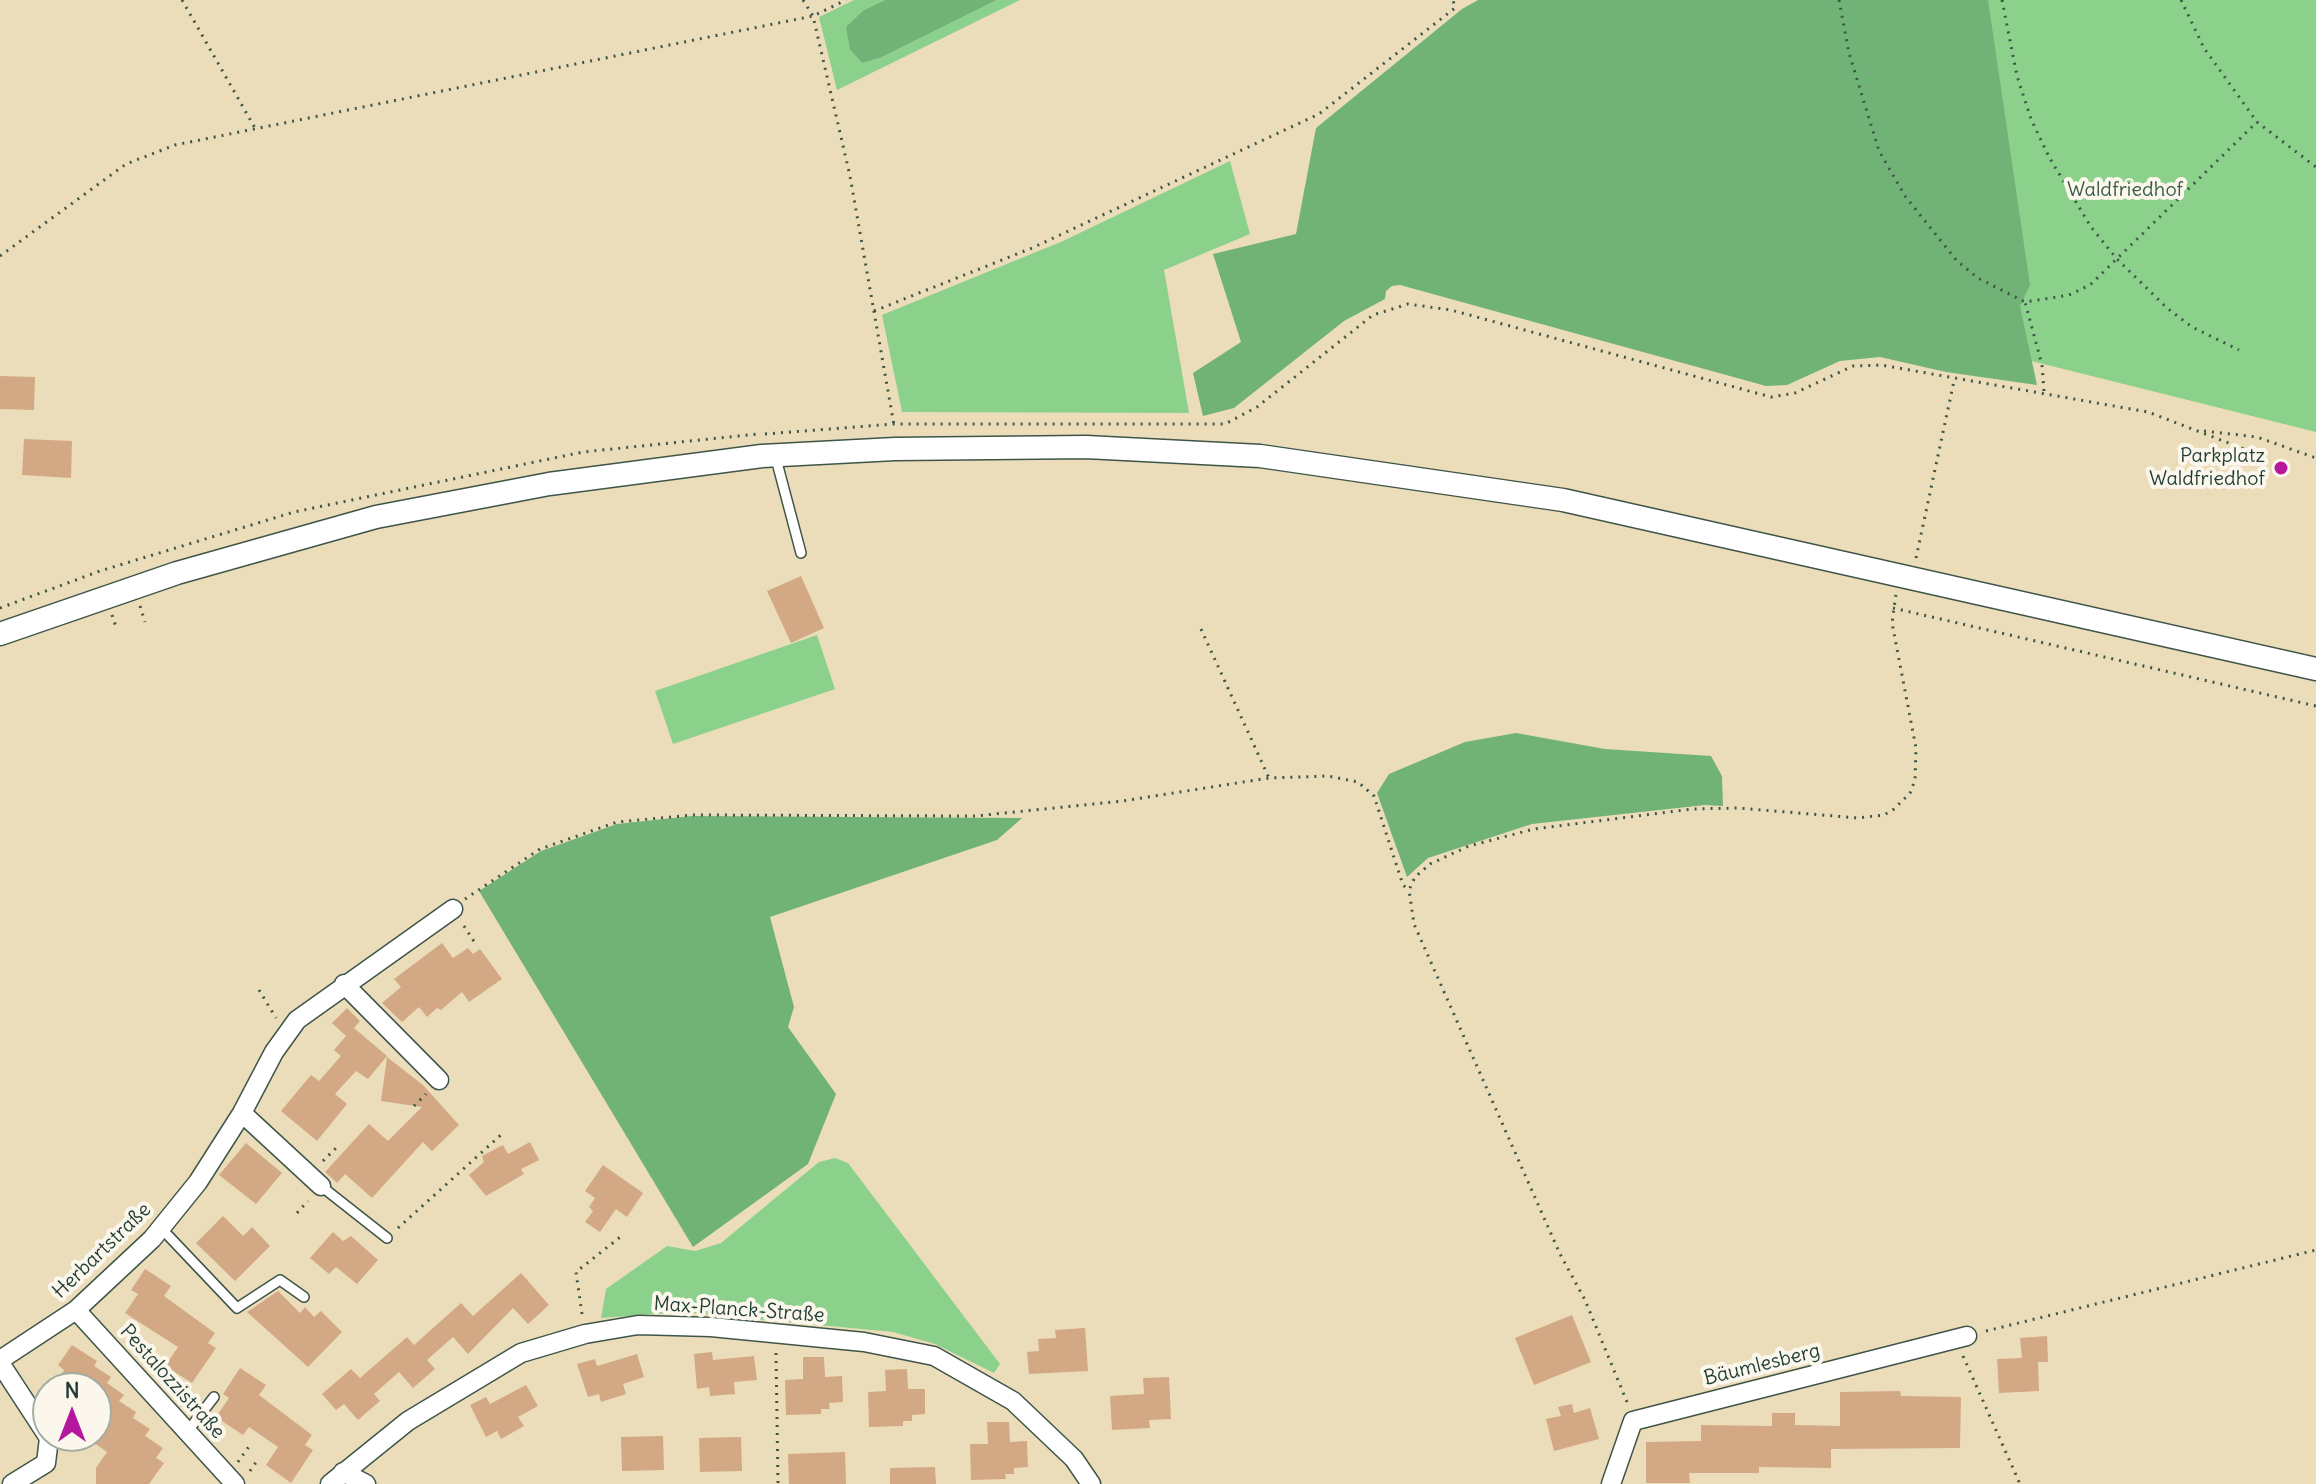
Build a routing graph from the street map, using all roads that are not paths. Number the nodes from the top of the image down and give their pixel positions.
1 (775, 455) junction
2 (801, 553) dead end
3 (0, 634) edge
4 (2316, 669) edge
5 (453, 909) road end
6 (344, 984) junction
7 (439, 1080) dead end
8 (242, 1113) junction
9 (321, 1186) joint
10 (161, 1228) junction
11 (387, 1238) road end
12 (304, 1297) dead end
13 (76, 1310) junction
14 (1961, 1337) road end
15 (0, 1362) edge
16 (214, 1397) dead end
17 (187, 1432) junction
18 (337, 1478) edge
19 (12, 1484) edge
20 (235, 1484) edge
21 (366, 1484) edge
22 (1091, 1484) edge
23 (1611, 1484) edge

1 - 2 lane
1 - 3 street
1 - 4 street
5 - 6 street, Herbartstraße
6 - 7 street
6 - 8 street, Herbartstraße
8 - 9 street
8 - 10 street, Herbartstraße
9 - 11 lane
10 - 12 lane
10 - 13 street, Herbartstraße
13 - 15 street, Herbartstraße
13 - 17 street, Pestalozzistraße
14 - 23 street, Bäumlesberg
15 - 19 street
16 - 17 lane
17 - 20 street, Pestalozzistraße
18 - 21 street
18 - 22 street, Max-Planck-Straße

